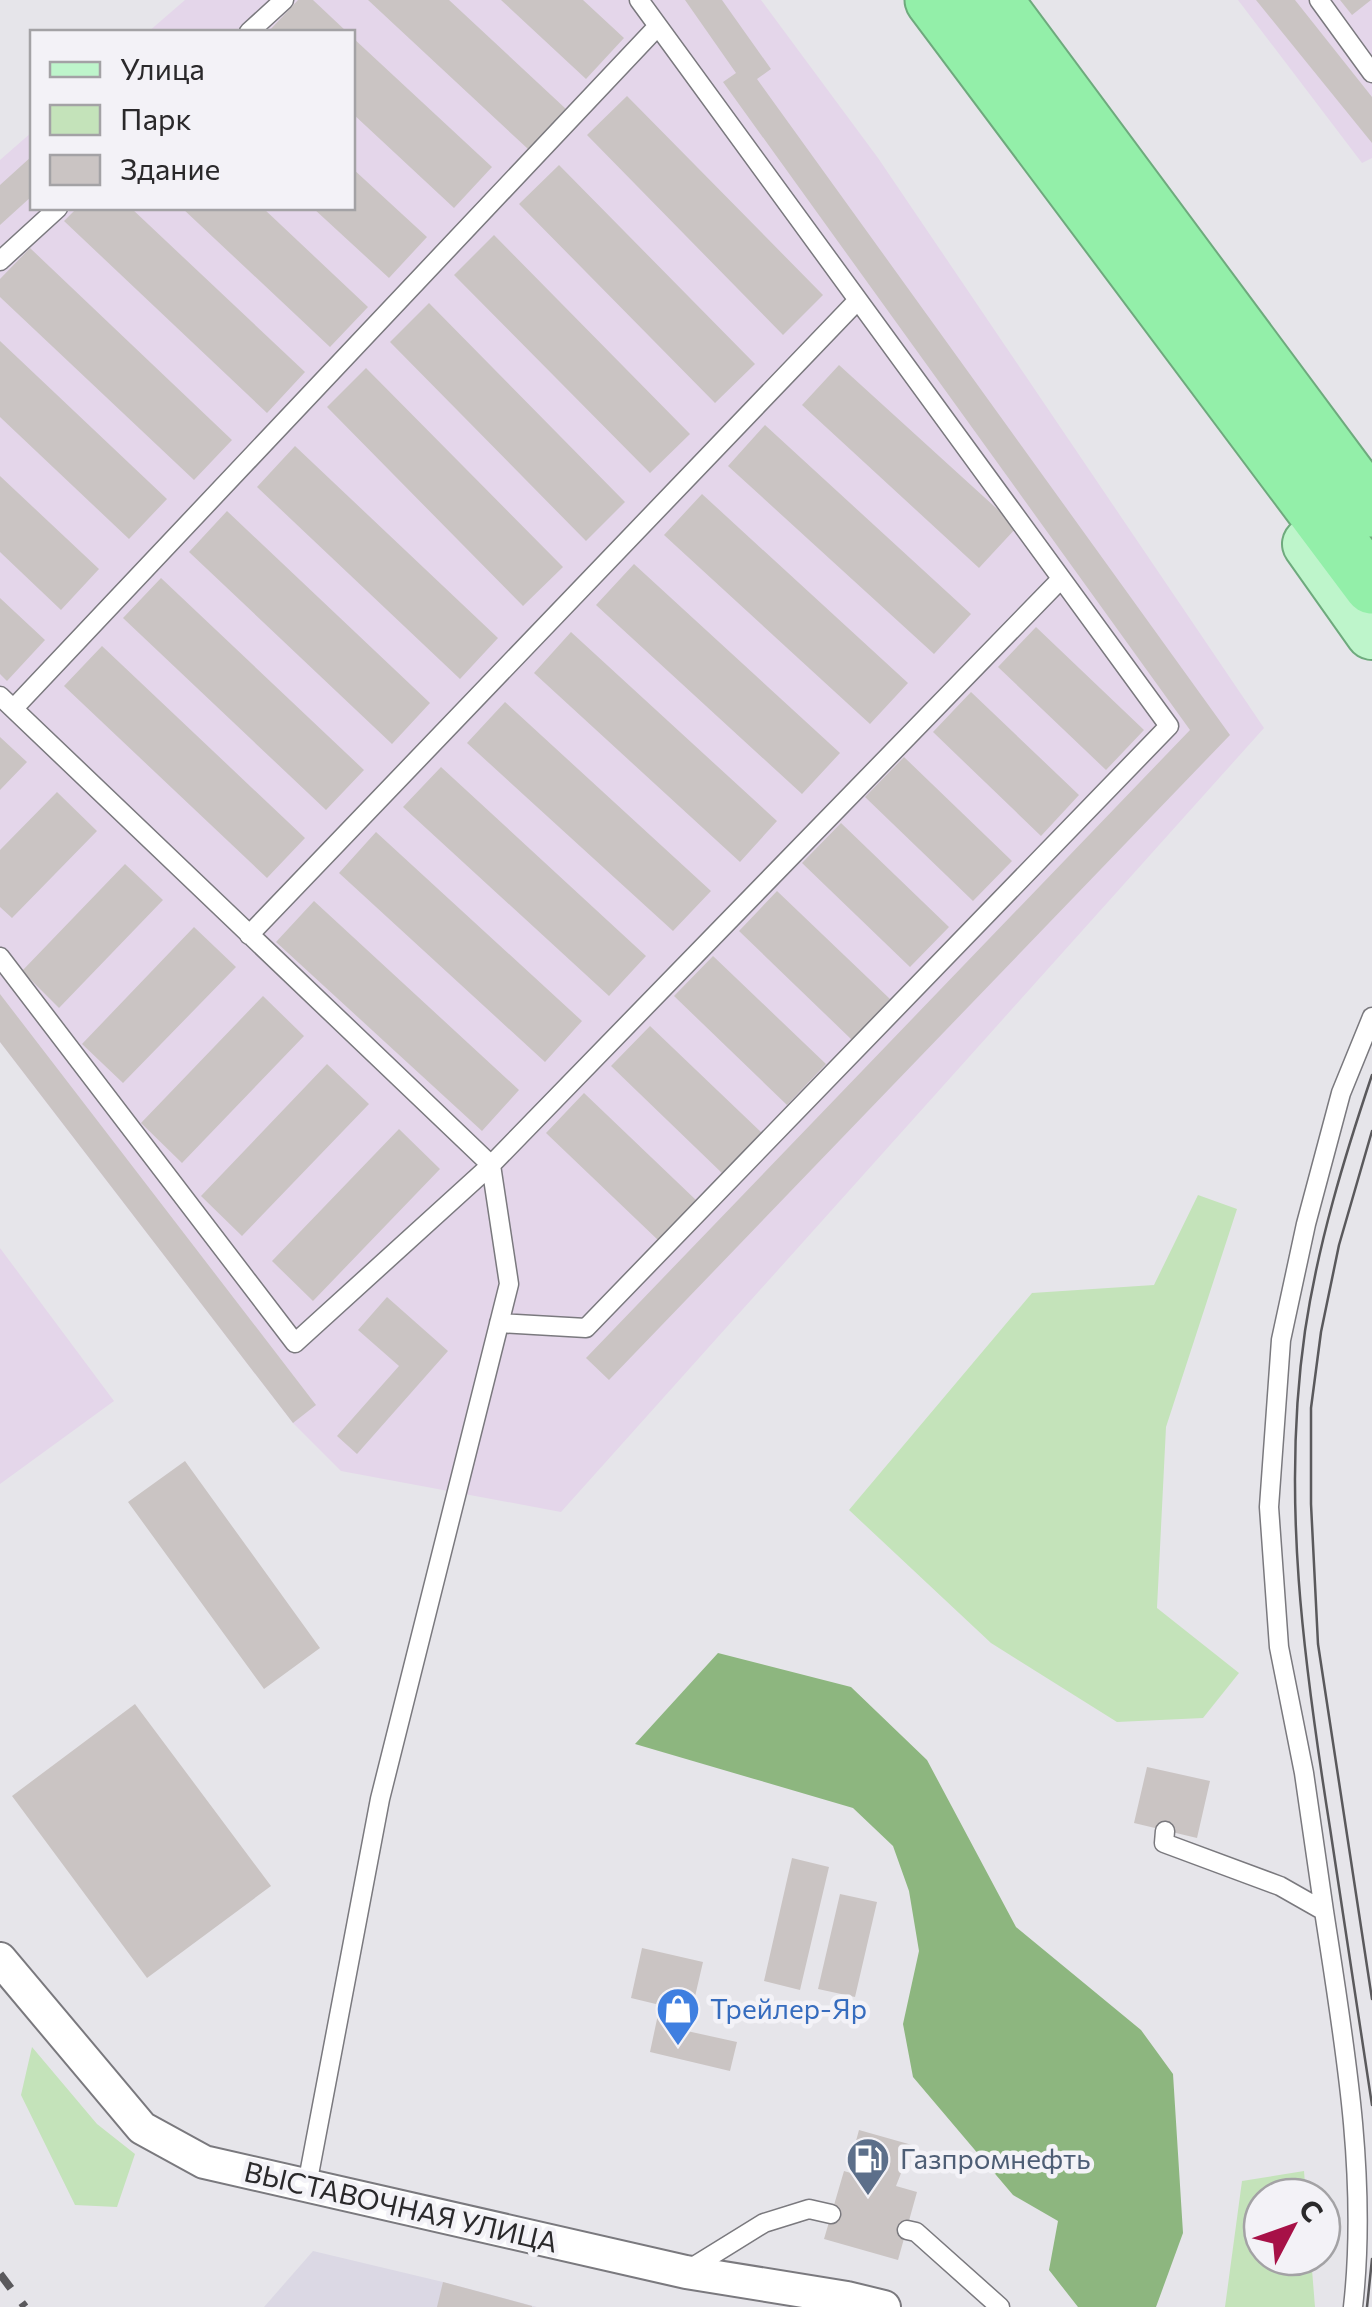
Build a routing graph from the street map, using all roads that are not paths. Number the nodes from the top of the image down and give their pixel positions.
1 (284, 0) edge
2 (639, 0) edge
3 (916, 0) edge
4 (933, 0) edge
5 (994, 0) edge
6 (1001, 0) edge
7 (1319, 0) edge
8 (658, 26) junction
9 (251, 30) edge
10 (1372, 73) edge
11 (56, 210) edge
12 (0, 261) edge
13 (858, 300) junction
14 (1372, 470) edge
15 (1372, 509) edge
16 (1062, 579) junction
17 (1372, 586) edge
18 (1372, 633) edge
19 (7, 702) edge
20 (249, 935) junction
21 (0, 957) edge
22 (1372, 1017) edge
23 (490, 1165) junction
24 (499, 1323) junction
25 (1166, 1831) dead end
26 (1324, 1912) junction
27 (6, 1976) edge
28 (307, 2185) junction
29 (831, 2214) dead end
30 (906, 2230) dead end
31 (686, 2272) junction
32 (884, 2307) edge
33 (1000, 2307) edge
34 (1353, 2307) edge

1 - 9 lane
2 - 8 lane
3 - 18 main road
4 - 17 highway
5 - 15 highway
6 - 14 main road
7 - 10 lane
8 - 13 lane
8 - 19 lane
11 - 12 lane
13 - 16 lane
13 - 20 lane
16 - 23 lane
16 - 24 lane
19 - 20 lane
20 - 23 lane
21 - 23 lane
22 - 26 lane
23 - 24 lane
24 - 28 lane
25 - 26 lane
26 - 34 lane
27 - 28 street, ВЫСТАВОЧНАЯ УЛИЦА
28 - 31 street, ВЫСТАВОЧНАЯ УЛИЦА
29 - 31 lane
30 - 33 lane
31 - 32 street, ВЫСТАВОЧНАЯ УЛИЦА

